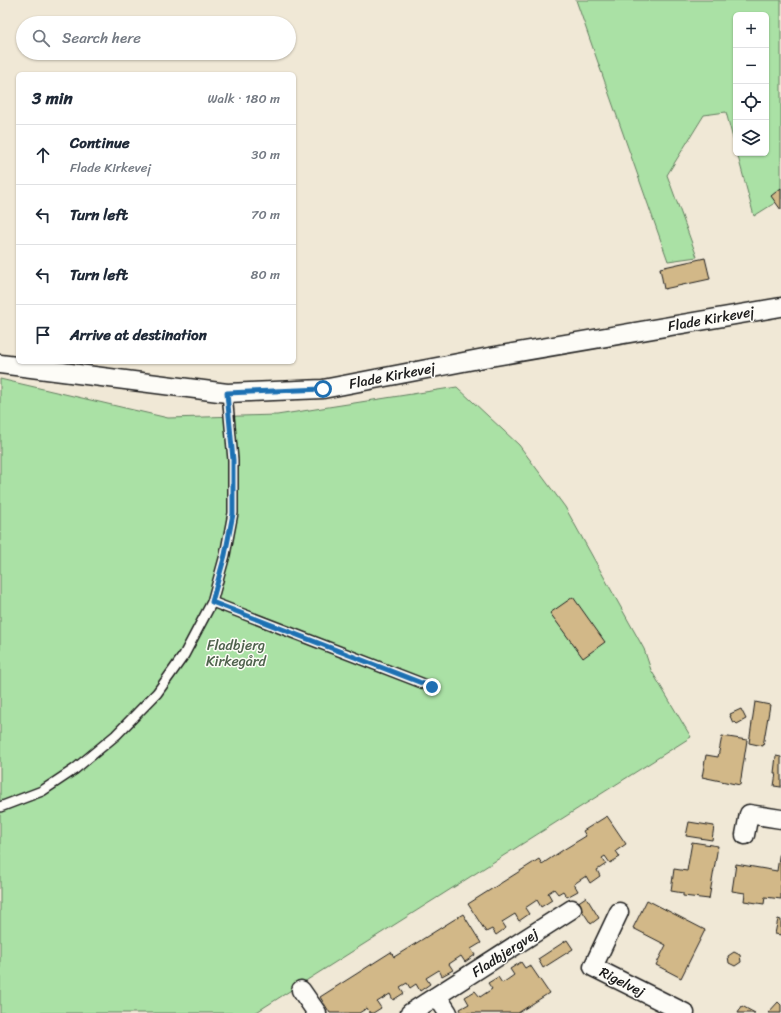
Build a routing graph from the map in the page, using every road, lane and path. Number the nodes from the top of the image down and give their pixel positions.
1 (781, 307) edge
2 (0, 364) edge
3 (227, 393) junction
4 (212, 602) junction
5 (432, 687) dead end
6 (0, 807) edge
7 (781, 819) edge
8 (745, 835) dead end
9 (572, 909) dead end
10 (619, 912) dead end
11 (301, 990) dead end
12 (437, 996) junction
13 (317, 1013) edge
14 (410, 1013) edge
15 (448, 1013) edge
16 (685, 1013) edge

1 - 3 street, Flade Kirkevej
2 - 3 street, Flade Kirkevej
3 - 4 lane
4 - 5 lane
4 - 6 lane
7 - 8 street
9 - 12 street, Fladbjergvej
10 - 16 street, Rigelvej
11 - 13 street
12 - 14 street, Fladbjergvej
12 - 15 street

